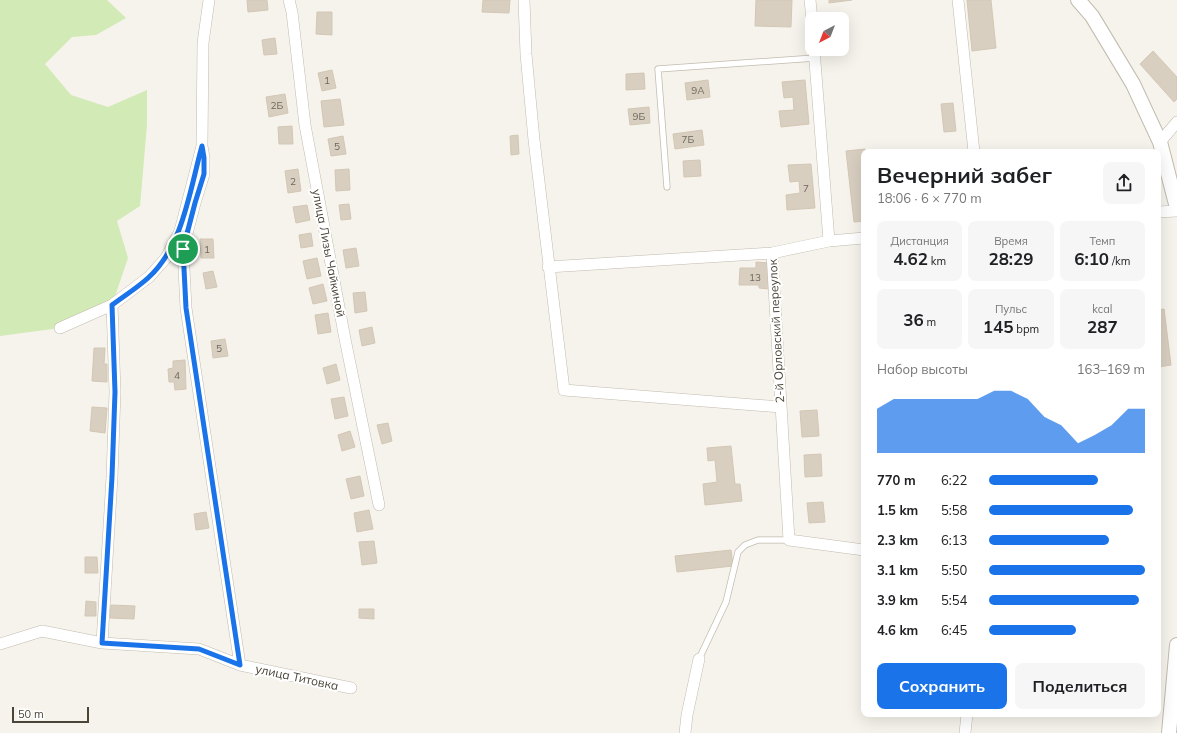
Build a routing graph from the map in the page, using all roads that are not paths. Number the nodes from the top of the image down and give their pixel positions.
1 (208, 0) edge
2 (289, 0) edge
3 (524, 0) edge
4 (810, 0) edge
5 (958, 0) edge
6 (1078, 0) edge
7 (811, 12) edge
8 (805, 54) edge
9 (815, 56) edge
10 (1177, 122) edge
11 (1160, 142) junction
12 (202, 146) junction
13 (974, 149) edge
14 (667, 187) dead end
15 (1177, 210) edge
16 (1161, 212) edge
17 (861, 238) edge
18 (829, 241) junction
19 (772, 253) junction
20 (548, 266) junction
21 (112, 305) junction
22 (60, 328) dead end
23 (781, 407) junction
24 (379, 505) dead end
25 (789, 540) junction
26 (861, 550) edge
27 (102, 643) junction
28 (0, 644) edge
29 (1177, 645) edge
30 (699, 659) joint
31 (240, 665) junction
32 (351, 688) dead end
33 (967, 717) edge
34 (685, 733) edge
35 (966, 733) edge
36 (1169, 733) edge

1 - 12 street
2 - 24 street, улица Лизы Чайкиной
3 - 20 street
4 - 7 street
5 - 13 street
6 - 11 street
8 - 14 lane
9 - 18 street
10 - 11 street
11 - 15 street
12 - 21 street
12 - 31 street
15 - 16 street
17 - 18 street, 2-й Орловский переулок
18 - 19 street, 2-й Орловский переулок
19 - 20 street
19 - 23 street, 2-й Орловский переулок
20 - 23 street
21 - 22 street
21 - 27 street
23 - 25 street, 2-й Орловский переулок
25 - 26 street
25 - 30 lane
27 - 28 street, улица Титовка
27 - 31 street, улица Титовка
29 - 36 street
30 - 34 street
31 - 32 street, улица Титовка
33 - 35 street

